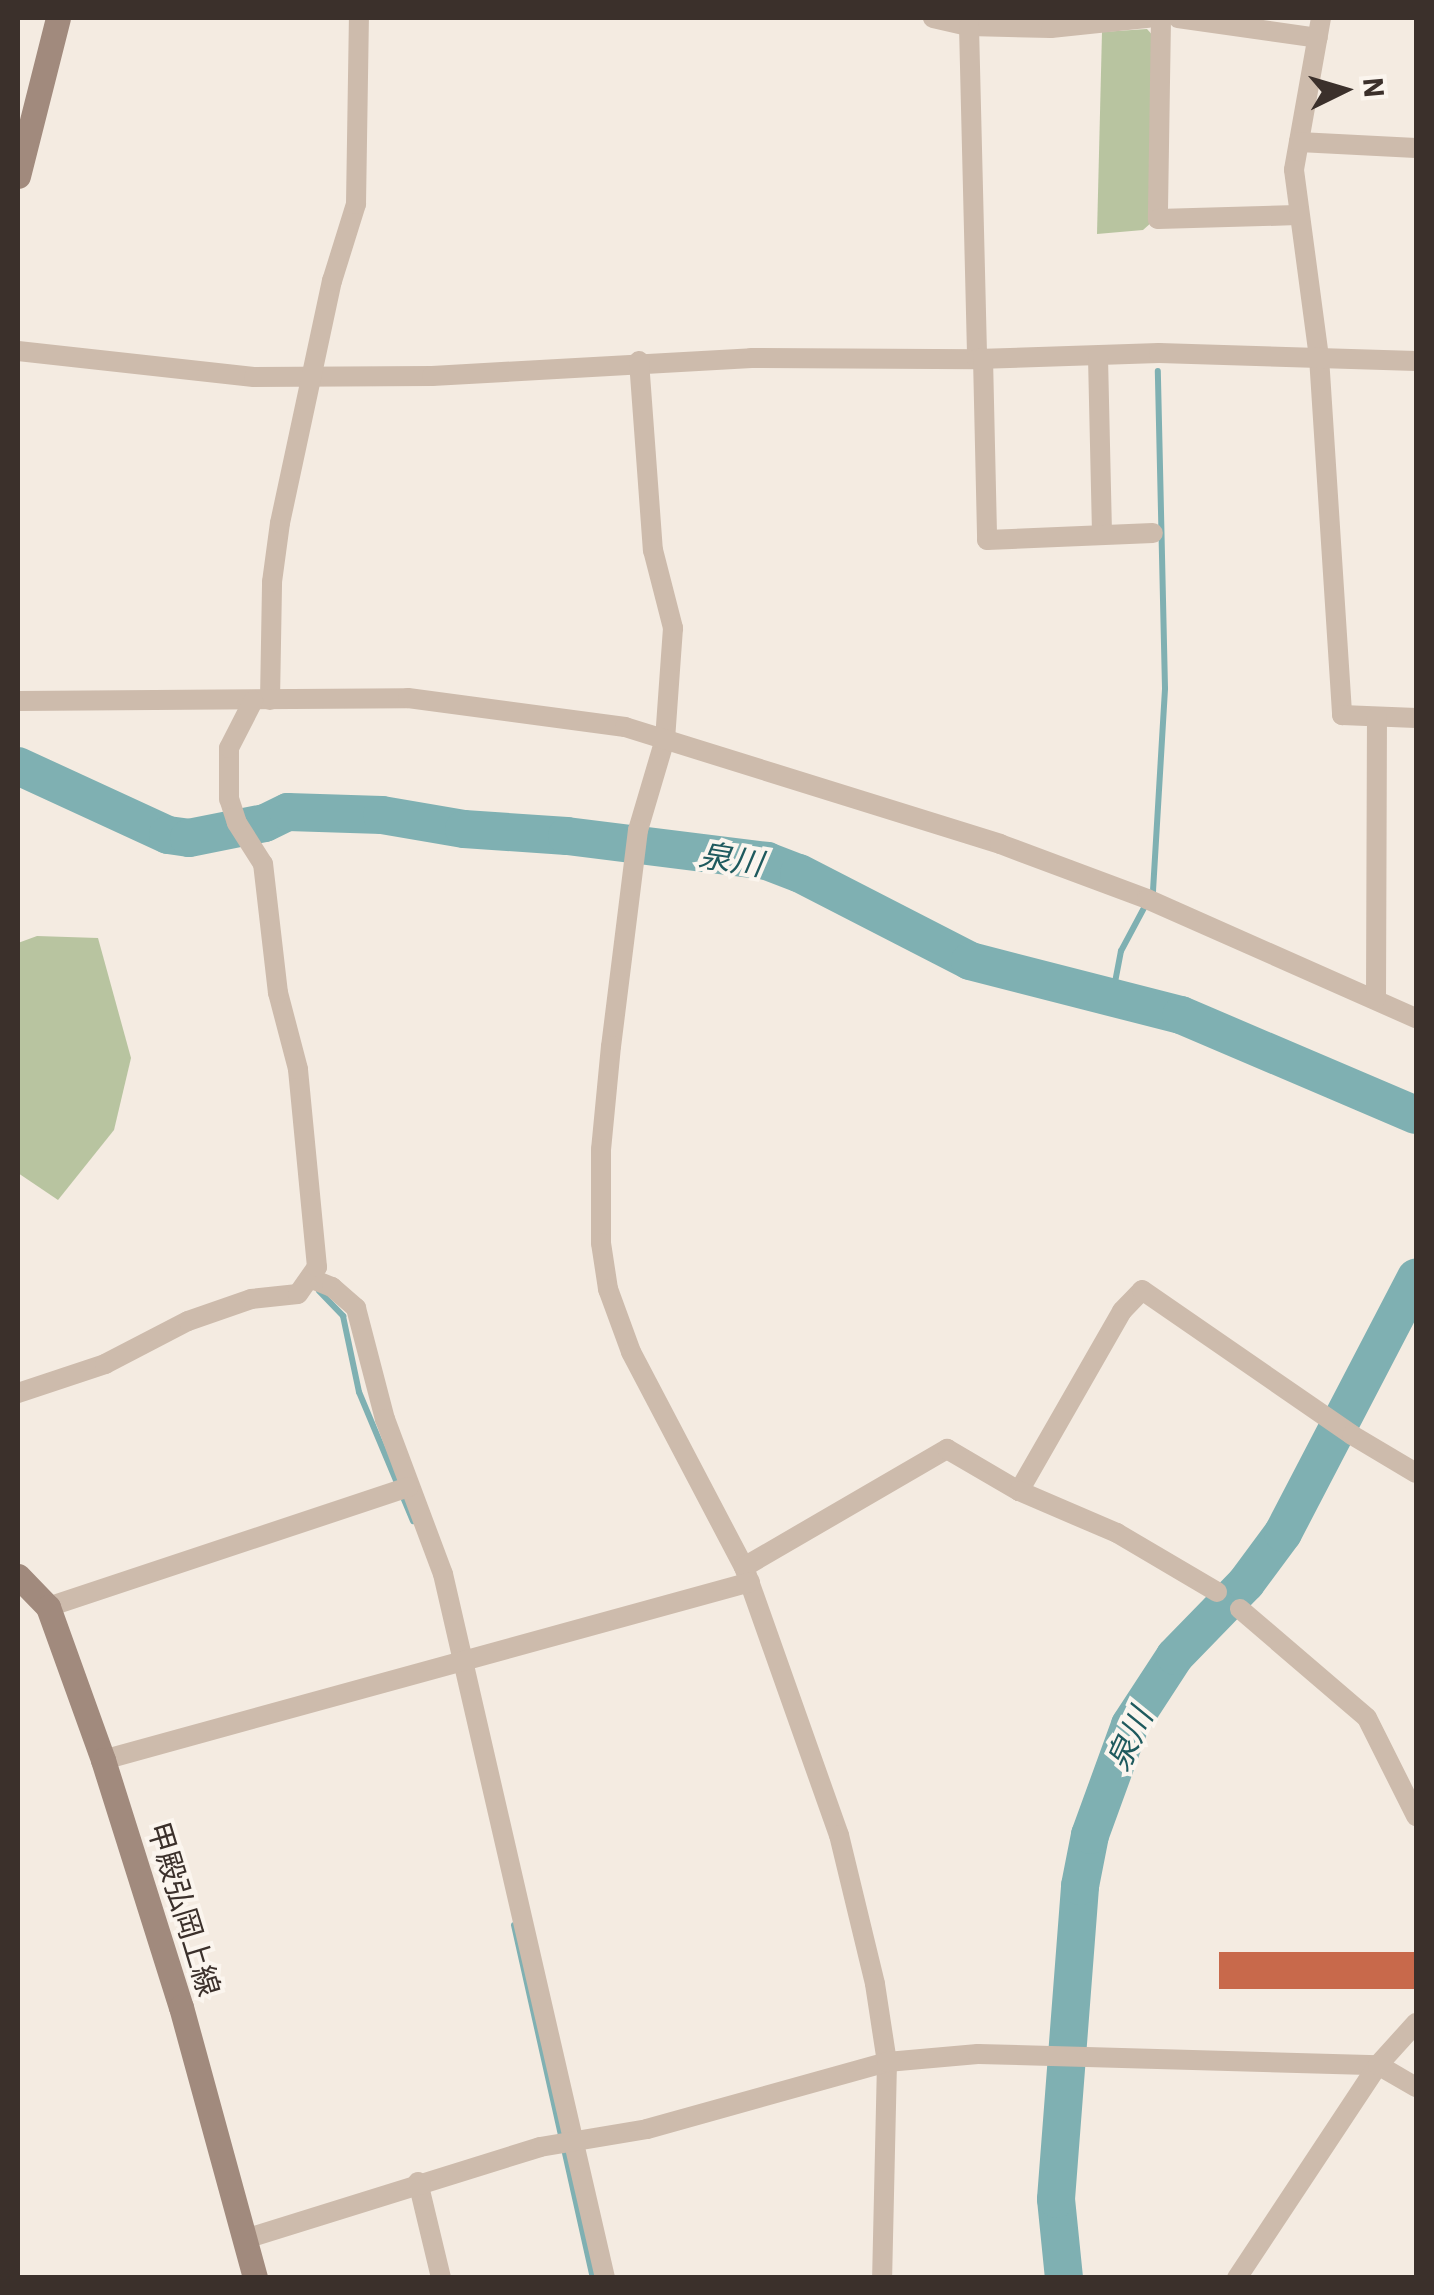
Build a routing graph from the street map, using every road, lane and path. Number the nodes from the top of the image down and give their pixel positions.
1 (58, 18) edge
2 (360, 18) edge
3 (933, 18) edge
4 (1148, 18) edge
5 (1161, 18) edge
6 (1178, 18) edge
7 (1051, 23) edge
8 (969, 26) junction
9 (1319, 28) edge
10 (1299, 142) junction
11 (1416, 148) edge
12 (18, 176) edge
13 (1298, 216) junction
14 (18, 351) edge
15 (1319, 356) junction
16 (1098, 357) junction
17 (980, 359) junction
18 (639, 361) junction
19 (1416, 361) edge
20 (315, 376) junction
21 (1153, 533) dead end
22 (1102, 534) junction
23 (18, 701) edge
24 (262, 701) junction
25 (1377, 717) junction
26 (1416, 718) edge
27 (665, 739) junction
28 (1376, 998) junction
29 (1416, 1018) edge
30 (309, 1284) junction
31 (18, 1392) edge
32 (1416, 1473) edge
33 (398, 1491) junction
34 (1018, 1491) junction
35 (747, 1575) junction
36 (21, 1584) edge
37 (1218, 1592) dead end
38 (48, 1607) junction
39 (1240, 1609) dead end
40 (456, 1662) junction
41 (103, 1760) junction
42 (1416, 1816) edge
43 (1416, 2023) edge
44 (887, 2062) junction
45 (1378, 2065) junction
46 (1416, 2087) edge
47 (568, 2142) junction
48 (418, 2182) junction
49 (245, 2239) junction
50 (255, 2278) edge
51 (440, 2278) edge
52 (605, 2278) edge
53 (882, 2278) edge
54 (1237, 2278) edge

1 - 12 main road
2 - 20 street
3 - 8 street
4 - 7 street
5 - 13 street
6 - 9 street
7 - 8 street
8 - 17 street
9 - 10 street
10 - 11 street
10 - 13 street
13 - 15 street
14 - 20 street
15 - 16 street
15 - 19 street
15 - 25 street
16 - 17 street
16 - 22 street
17 - 18 street
17 - 22 street
18 - 20 street
18 - 27 street
20 - 24 street
21 - 22 street
23 - 24 street
24 - 27 street
24 - 30 street
25 - 26 street
25 - 28 street
27 - 28 street
27 - 35 street
28 - 29 street
30 - 31 street
30 - 33 street
32 - 34 street
33 - 38 street
33 - 40 street
34 - 35 street
34 - 37 street
35 - 40 street
35 - 44 street
36 - 38 main road, 甲殿弘岡上線
38 - 41 main road, 甲殿弘岡上線
39 - 42 street
40 - 41 street
40 - 47 street
41 - 49 main road, 甲殿弘岡上線
43 - 45 street
44 - 45 street
44 - 47 street
44 - 53 street
45 - 46 street
45 - 54 street
47 - 48 street
47 - 52 street
48 - 49 street
48 - 51 street
49 - 50 main road, 甲殿弘岡上線

